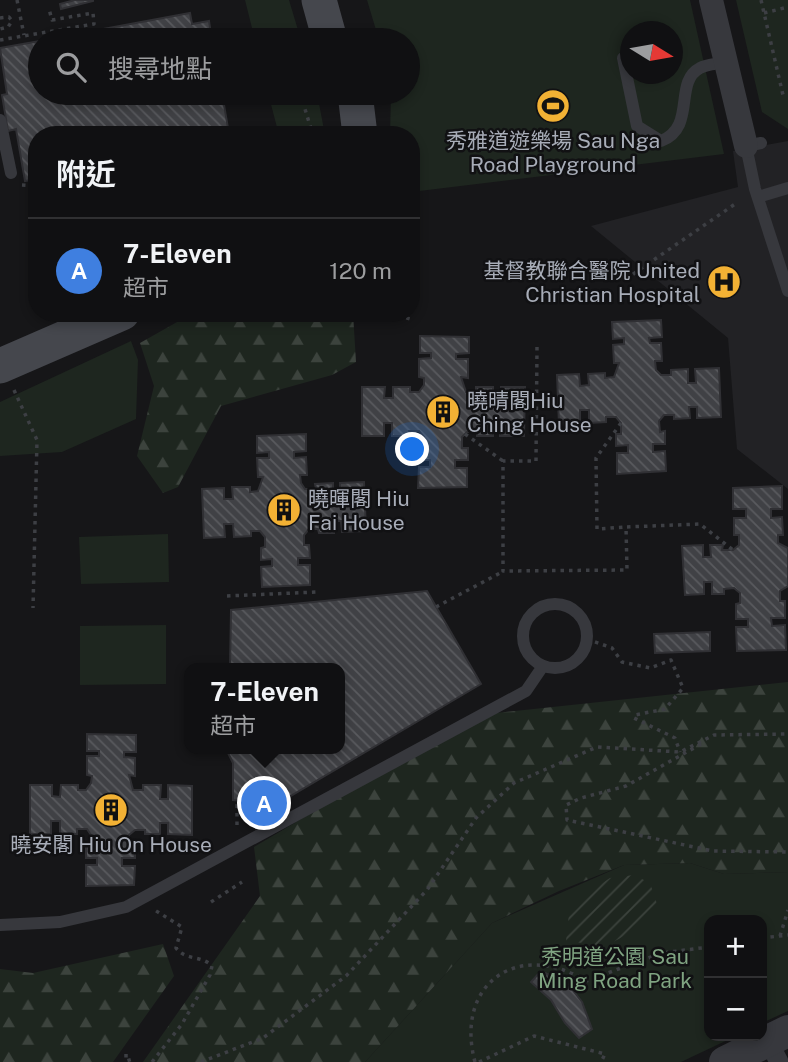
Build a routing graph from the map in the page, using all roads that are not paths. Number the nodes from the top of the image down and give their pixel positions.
1 (319, 0) edge
2 (342, 0) edge
3 (711, 0) edge
4 (327, 28) edge
5 (350, 28) edge
6 (726, 62) junction
7 (628, 84) edge
8 (356, 105) edge
9 (0, 120) edge
10 (359, 126) edge
11 (753, 144) joint
12 (11, 173) dead end
13 (788, 188) edge
14 (758, 197) junction
15 (788, 291) edge
16 (105, 322) edge
17 (6, 375) edge
18 (543, 666) junction
19 (0, 925) edge
20 (778, 1045) edge
21 (725, 1062) edge

1 - 4 main road
2 - 5 main road
3 - 6 street
6 - 7 lane
6 - 11 street
8 - 10 main road
9 - 12 lane
11 - 14 lane
13 - 14 lane
14 - 15 lane
16 - 17 main road
18 - 18 lane
18 - 19 lane
20 - 21 street

